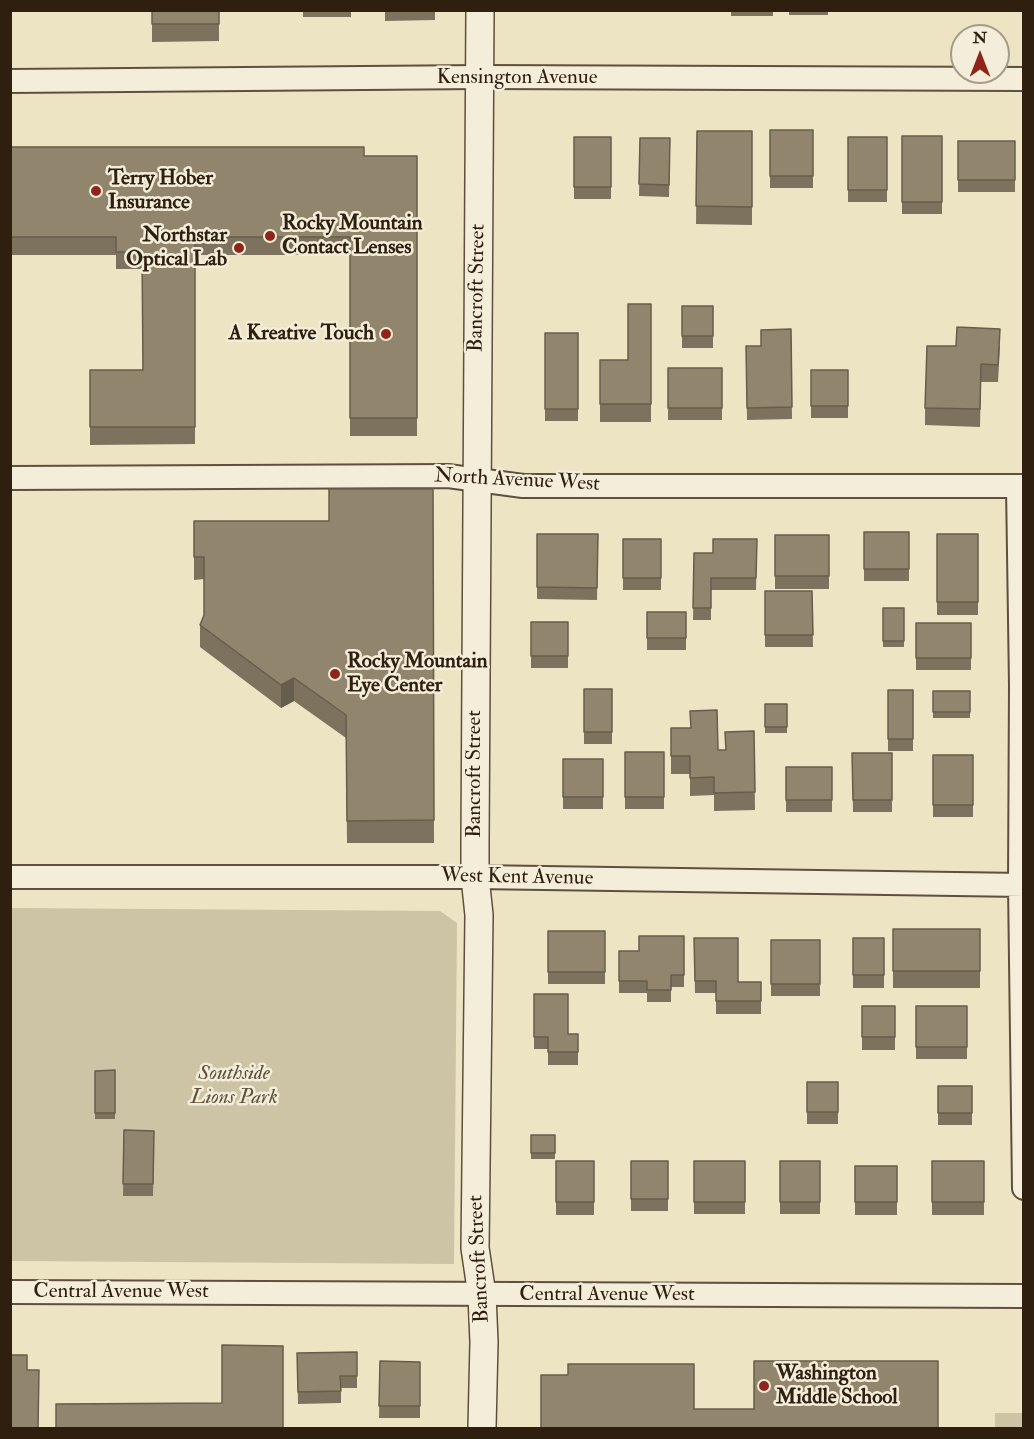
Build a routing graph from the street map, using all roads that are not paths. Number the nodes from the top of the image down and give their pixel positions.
1 (480, 10) edge
2 (481, 77) junction
3 (1023, 79) edge
4 (10, 81) edge
5 (10, 478) edge
6 (477, 479) junction
7 (1021, 486) edge
8 (10, 876) edge
9 (475, 877) junction
10 (1022, 885) edge
11 (1023, 1188) edge
12 (10, 1292) edge
13 (482, 1295) junction
14 (1023, 1296) edge
15 (482, 1428) edge

1 - 2 street, Bancroft Street
2 - 3 street, Kensington Avenue
2 - 4 street, Kensington Avenue
2 - 6 street, Bancroft Street
5 - 6 street, North Avenue West
6 - 7 street, North Avenue West
6 - 9 street, Bancroft Street
7 - 10 street
8 - 9 street, West Kent Avenue
9 - 10 street, West Kent Avenue
9 - 13 street, Bancroft Street
10 - 11 street
12 - 13 street, Central Avenue West
13 - 14 street, Central Avenue West
13 - 15 street, Bancroft Street

